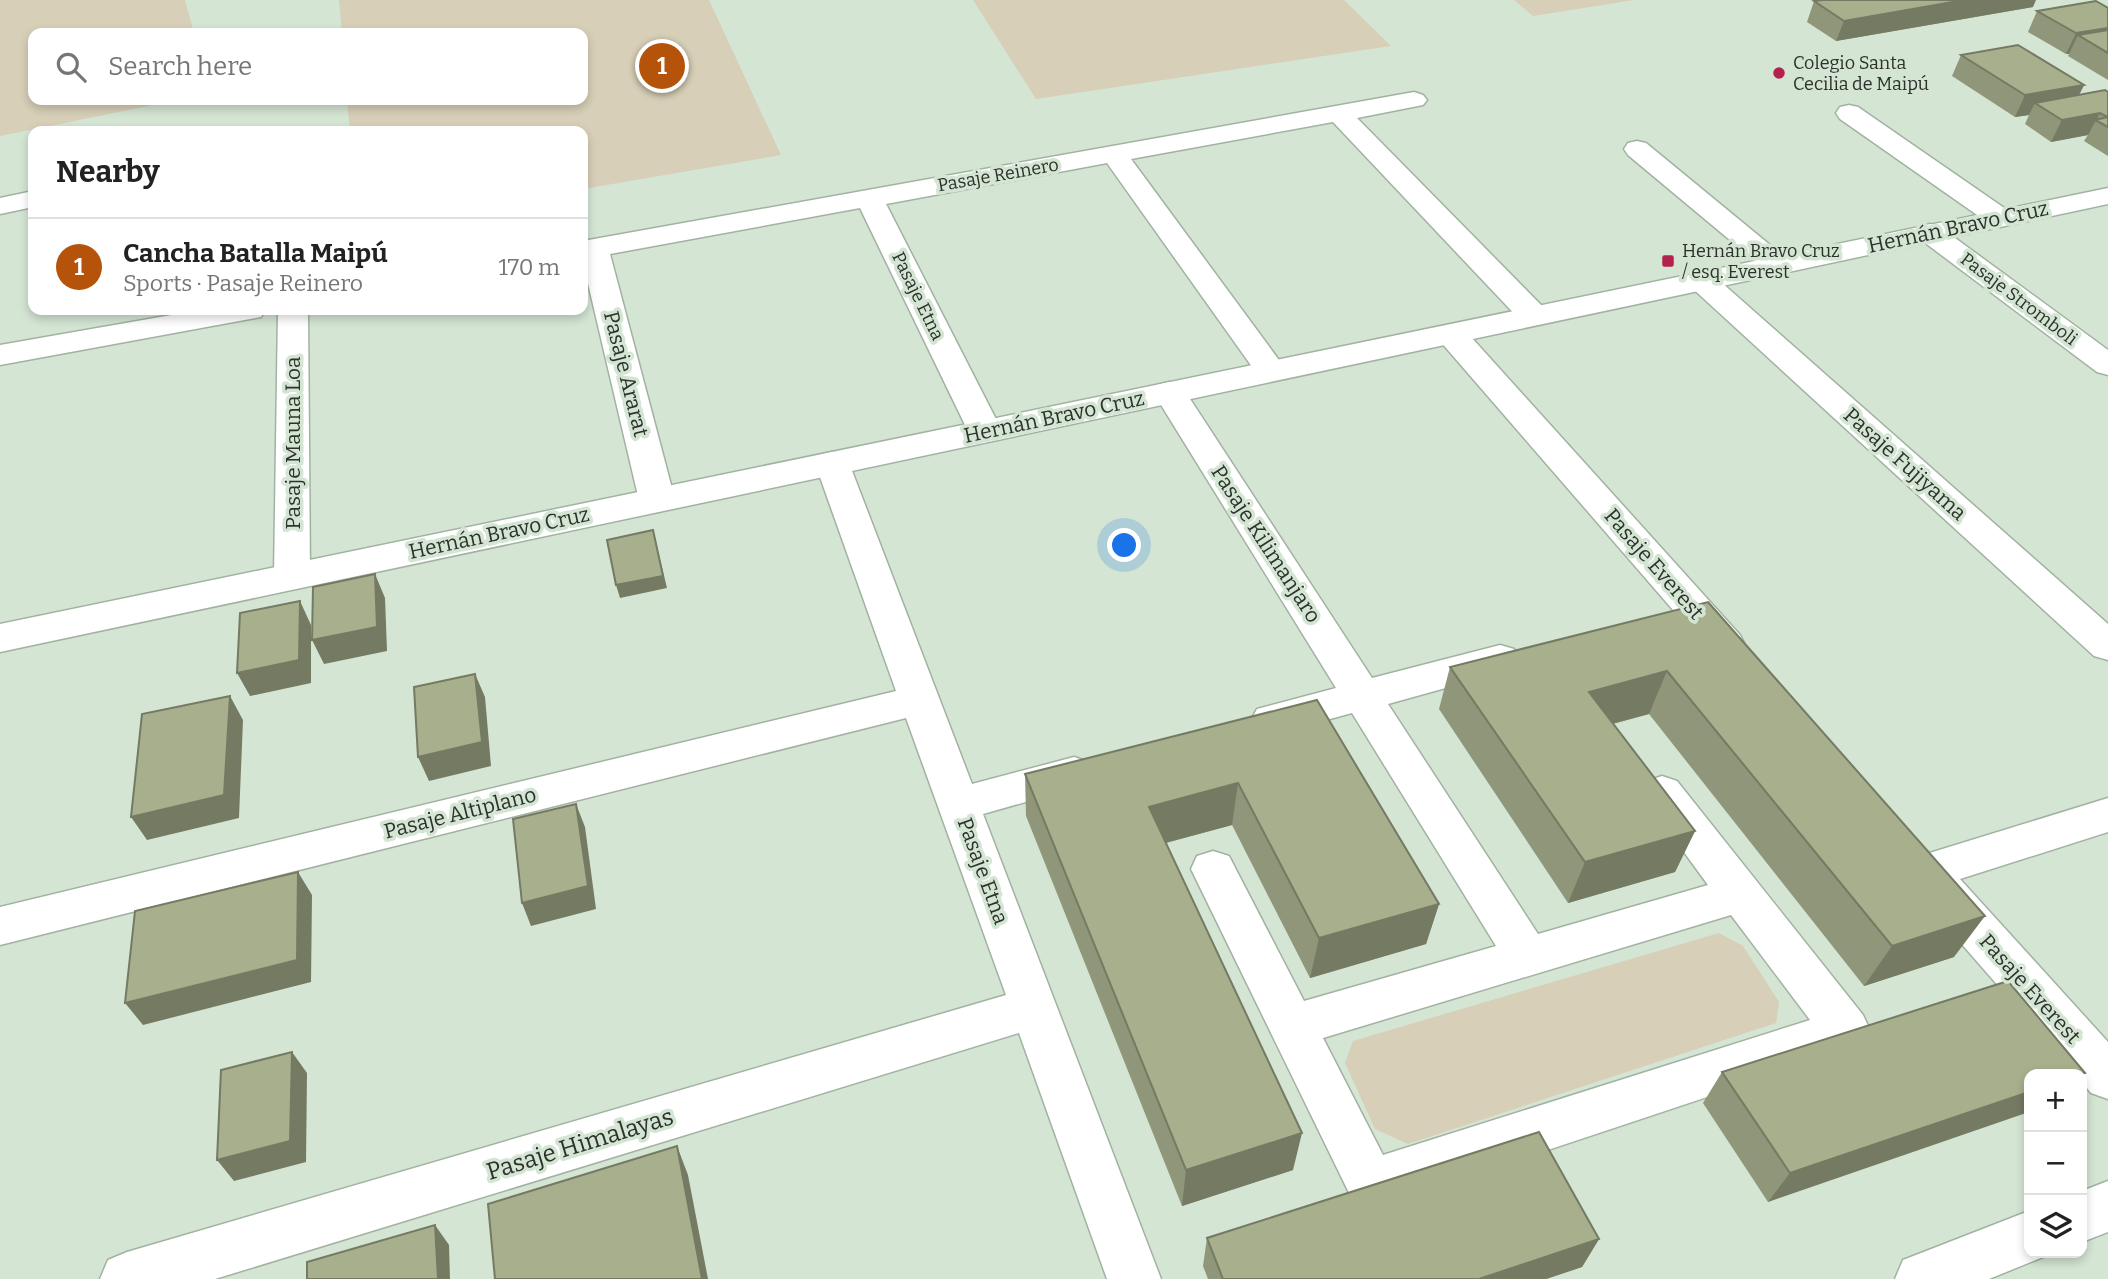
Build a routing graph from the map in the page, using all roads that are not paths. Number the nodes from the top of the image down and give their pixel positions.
1 (1414, 100) dead end
2 (1849, 113) dead end
3 (1339, 114) junction
4 (1637, 149) dead end
5 (1114, 154) junction
6 (2108, 196) edge
7 (869, 198) junction
8 (28, 200) edge
9 (0, 206) edge
10 (2000, 218) junction
11 (1930, 233) junction
12 (589, 249) edge
13 (1777, 265) junction
14 (1702, 281) junction
15 (222, 315) edge
16 (293, 315) edge
17 (1534, 316) junction
18 (1451, 334) junction
19 (0, 355) edge
20 (2108, 365) edge
21 (1271, 371) junction
22 (1169, 392) junction
23 (985, 431) junction
24 (832, 463) junction
25 (657, 500) junction
26 (292, 576) junction
27 (1693, 607) junction
28 (1653, 618) edge
29 (0, 638) edge
30 (2108, 646) edge
31 (1534, 650) edge
32 (1747, 668) edge
33 (1363, 696) junction
34 (920, 700) junction
35 (1241, 728) edge
36 (1106, 764) edge
37 (1641, 766) edge
38 (958, 804) junction
39 (2108, 815) edge
40 (1213, 869) dead end
41 (1739, 894) junction
42 (0, 926) edge
43 (1527, 956) junction
44 (1034, 1008) junction
45 (1292, 1027) junction
46 (2108, 1077) edge
47 (2108, 1206) edge
48 (2087, 1215) edge
49 (2024, 1239) edge
50 (212, 1266) edge
51 (127, 1279) edge
52 (1134, 1279) edge
53 (1922, 1279) edge

1 - 3 street, Pasaje Reinero
2 - 10 street
3 - 5 street, Pasaje Reinero
3 - 17 street
4 - 13 street
5 - 7 street, Pasaje Reinero
5 - 21 street
6 - 10 street, Hernán Bravo Cruz
7 - 12 street, Pasaje Reinero
7 - 23 street, Pasaje Etna
8 - 9 street
10 - 11 street, Hernán Bravo Cruz
11 - 13 street, Hernán Bravo Cruz
11 - 20 street, Pasaje Stromboli
12 - 25 street, Pasaje Ararat
13 - 14 street, Hernán Bravo Cruz
14 - 17 street, Hernán Bravo Cruz
14 - 30 street, Pasaje Fujiyama
15 - 19 street
16 - 26 street, Pasaje Mauna Loa
17 - 18 street, Hernán Bravo Cruz
18 - 21 street, Hernán Bravo Cruz
18 - 27 street, Pasaje Everest
21 - 22 street, Hernán Bravo Cruz
22 - 23 street, Hernán Bravo Cruz
22 - 33 street, Pasaje Kilimanjaro
23 - 24 street, Hernán Bravo Cruz
24 - 25 street, Hernán Bravo Cruz
24 - 34 street, Pasaje Etna
25 - 26 street, Hernán Bravo Cruz
26 - 29 street, Hernán Bravo Cruz
27 - 28 street
27 - 32 street, Pasaje Everest
31 - 33 street
33 - 35 street
33 - 43 street, Pasaje Kilimanjaro
34 - 38 street, Pasaje Etna
34 - 42 street, Pasaje Altiplano
36 - 38 street
37 - 41 street
38 - 44 street, Pasaje Etna
39 - 46 street, Pasaje Everest
40 - 45 street
41 - 43 street
41 - 45 street
43 - 45 street
44 - 50 street, Pasaje Himalayas
44 - 52 street, Pasaje Etna
47 - 48 street
49 - 53 street
50 - 51 street, Pasaje Himalayas

